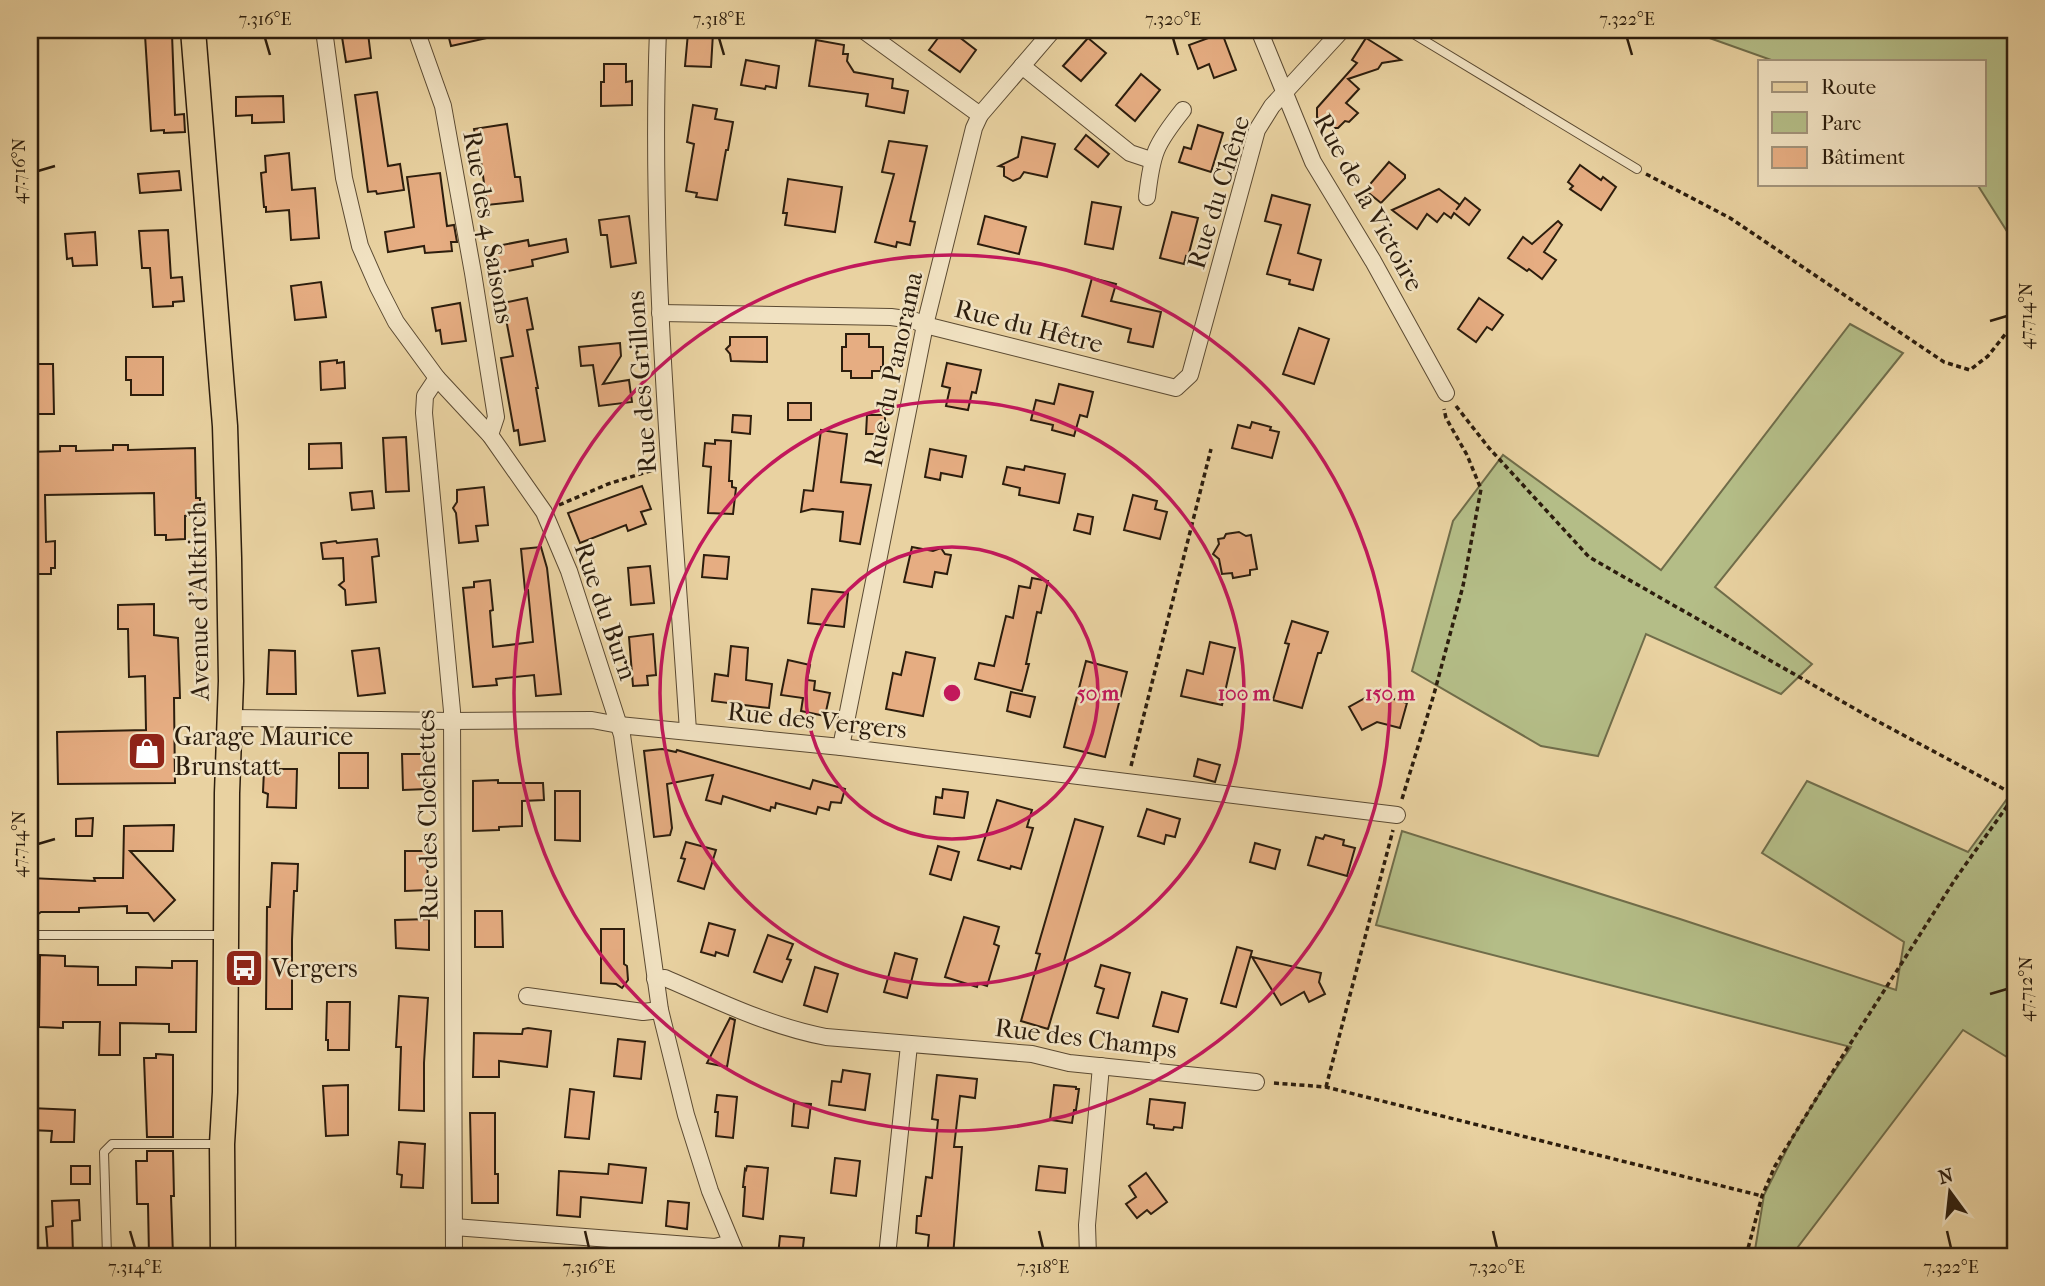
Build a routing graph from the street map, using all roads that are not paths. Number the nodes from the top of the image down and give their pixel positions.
1 (193, 30) edge
2 (324, 30) edge
3 (416, 30) edge
4 (658, 30) edge
5 (863, 30) edge
6 (1053, 30) edge
7 (1259, 30) edge
8 (1342, 30) edge
9 (1406, 30) edge
10 (1021, 66) junction
11 (1285, 92) junction
12 (1183, 110) dead end
13 (980, 115) junction
14 (1151, 160) junction
15 (1637, 169) road end
16 (1147, 197) dead end
17 (660, 313) junction
18 (925, 325) junction
19 (438, 378) junction
20 (1176, 388) joint
21 (1446, 393) road end
22 (490, 435) junction
23 (229, 718) junction
24 (451, 721) junction
25 (619, 725) junction
26 (688, 731) junction
27 (841, 747) junction
28 (1397, 815) road end
29 (30, 935) edge
30 (225, 935) junction
31 (655, 979) junction
32 (527, 996) dead end
33 (660, 1010) junction
34 (909, 1045) junction
35 (1101, 1066) junction
36 (1256, 1082) road end
37 (222, 1144) junction
38 (454, 1227) junction
39 (734, 1250) edge
40 (107, 1256) edge
41 (223, 1256) edge
42 (454, 1256) edge
43 (887, 1256) edge
44 (1088, 1256) edge

1 - 23 main road, Avenue d'Altkirch
2 - 19 street, Rue du Burn
3 - 22 street, Rue des 4 Saisons
4 - 17 street, Rue des Grillons
5 - 13 street
6 - 10 street, Rue du Panorama
7 - 11 street, Rue de la Victoire
8 - 11 street, Rue du Chêne
9 - 15 lane
10 - 13 street, Rue du Panorama
10 - 14 street
11 - 20 street, Rue du Chêne
11 - 21 street, Rue de la Victoire
12 - 14 street
13 - 18 street, Rue du Panorama
14 - 16 street
17 - 18 street, Rue du Hêtre
17 - 26 street, Rue des Grillons
18 - 20 street, Rue du Hêtre
18 - 27 street, Rue du Panorama
19 - 22 street, Rue du Burn
19 - 24 street, Rue des Clochettes
22 - 25 street, Rue du Burn
23 - 24 street, Rue des Vergers
23 - 30 main road, Avenue d'Altkirch
24 - 25 street, Rue des Vergers
24 - 38 street, Rue des Clochettes
25 - 26 street, Rue des Vergers
25 - 31 street, Rue du Burn
26 - 27 street, Rue des Vergers
27 - 28 street, Rue des Vergers
29 - 30 lane
30 - 37 main road, Avenue d'Altkirch
31 - 33 street, Rue du Burn
31 - 34 street, Rue des Champs
32 - 33 street
33 - 39 street, Rue du Burn
34 - 35 street, Rue des Champs
34 - 43 street
35 - 36 street, Rue des Champs
35 - 44 street
37 - 40 lane
37 - 41 main road, Avenue d'Altkirch
38 - 39 street
38 - 42 street, Rue des Clochettes

